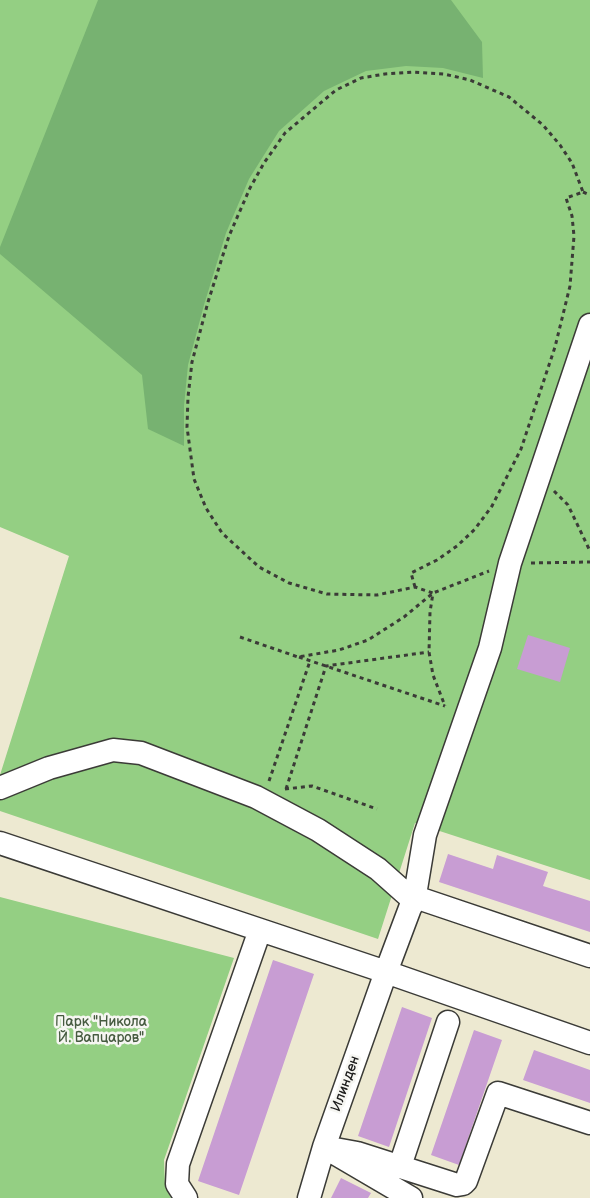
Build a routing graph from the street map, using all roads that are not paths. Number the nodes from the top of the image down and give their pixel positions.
1 (590, 325) edge
2 (0, 788) edge
3 (0, 843) edge
4 (414, 901) junction
5 (260, 930) junction
6 (590, 956) edge
7 (386, 972) junction
8 (448, 1022) dead end
9 (590, 1043) edge
10 (590, 1123) edge
11 (324, 1147) junction
12 (400, 1166) junction
13 (186, 1198) edge
14 (309, 1198) edge
15 (411, 1198) edge

1 - 4 street, Илинден
2 - 4 street
3 - 5 street
4 - 6 street
4 - 7 street, Илинден
5 - 7 street
5 - 13 street
7 - 9 street
7 - 11 street, Илинден
8 - 12 street
10 - 12 street
11 - 12 street
11 - 14 street, Илинден
11 - 15 street

